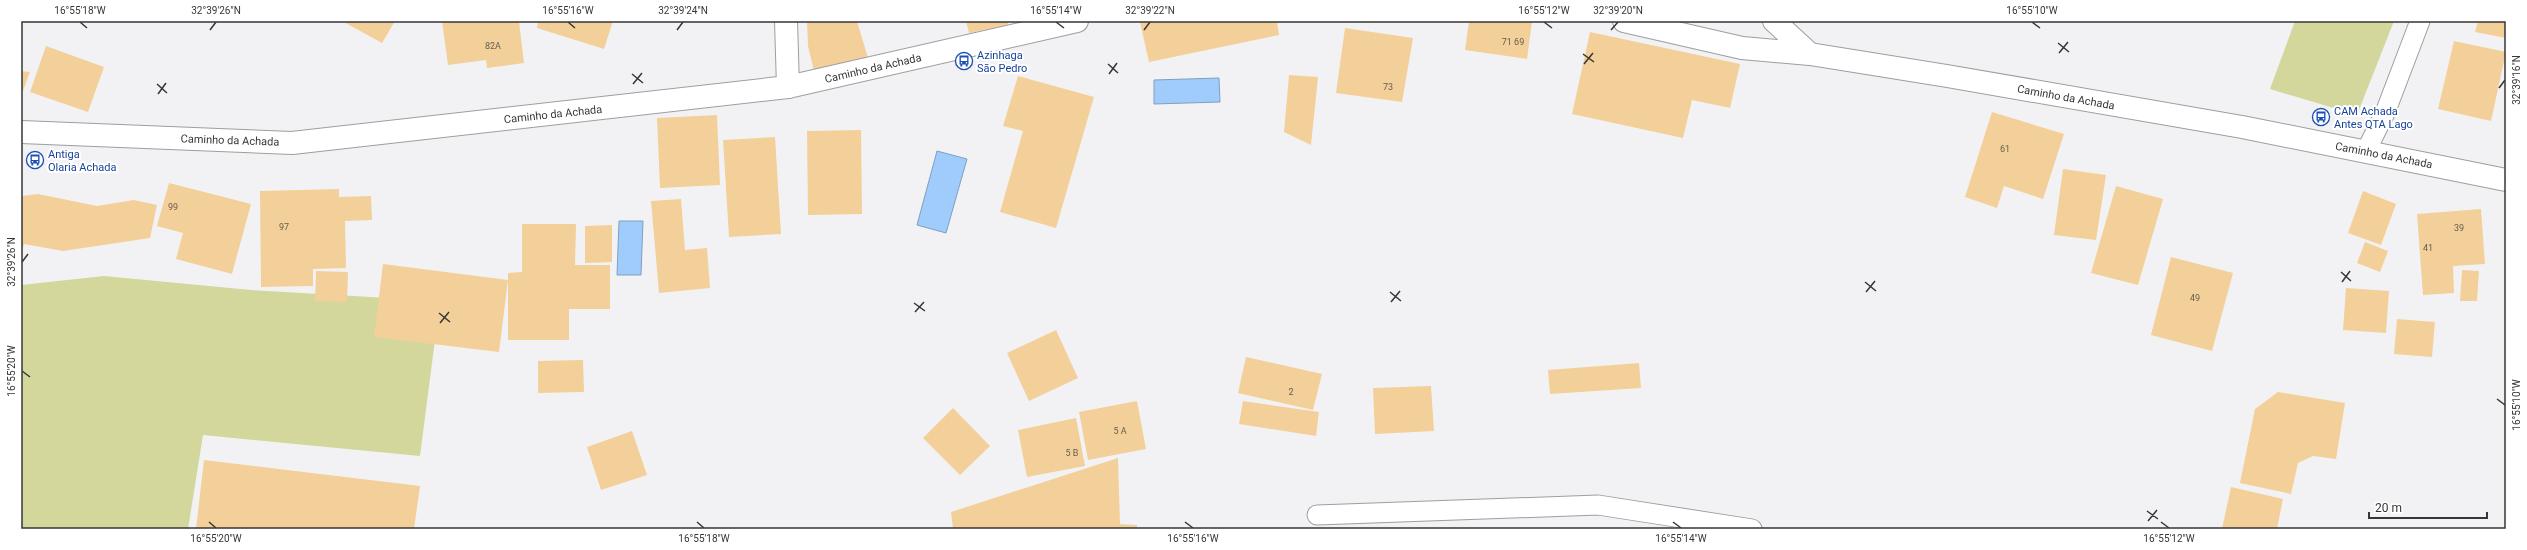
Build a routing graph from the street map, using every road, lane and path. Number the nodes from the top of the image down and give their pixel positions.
1 (786, 21) edge
2 (1077, 21) edge
3 (1624, 21) edge
4 (1774, 21) edge
5 (2420, 21) edge
6 (1810, 54) junction
7 (788, 87) junction
8 (21, 132) edge
9 (2366, 151) junction
10 (2506, 180) edge
11 (1317, 515) dead end
12 (1752, 529) edge

1 - 7 street
2 - 7 street, Caminho da Achada
3 - 6 street, Caminho da Achada
4 - 6 street
5 - 9 lane
6 - 9 street, Caminho da Achada
7 - 8 street, Caminho da Achada
9 - 10 street, Caminho da Achada
11 - 12 lane

